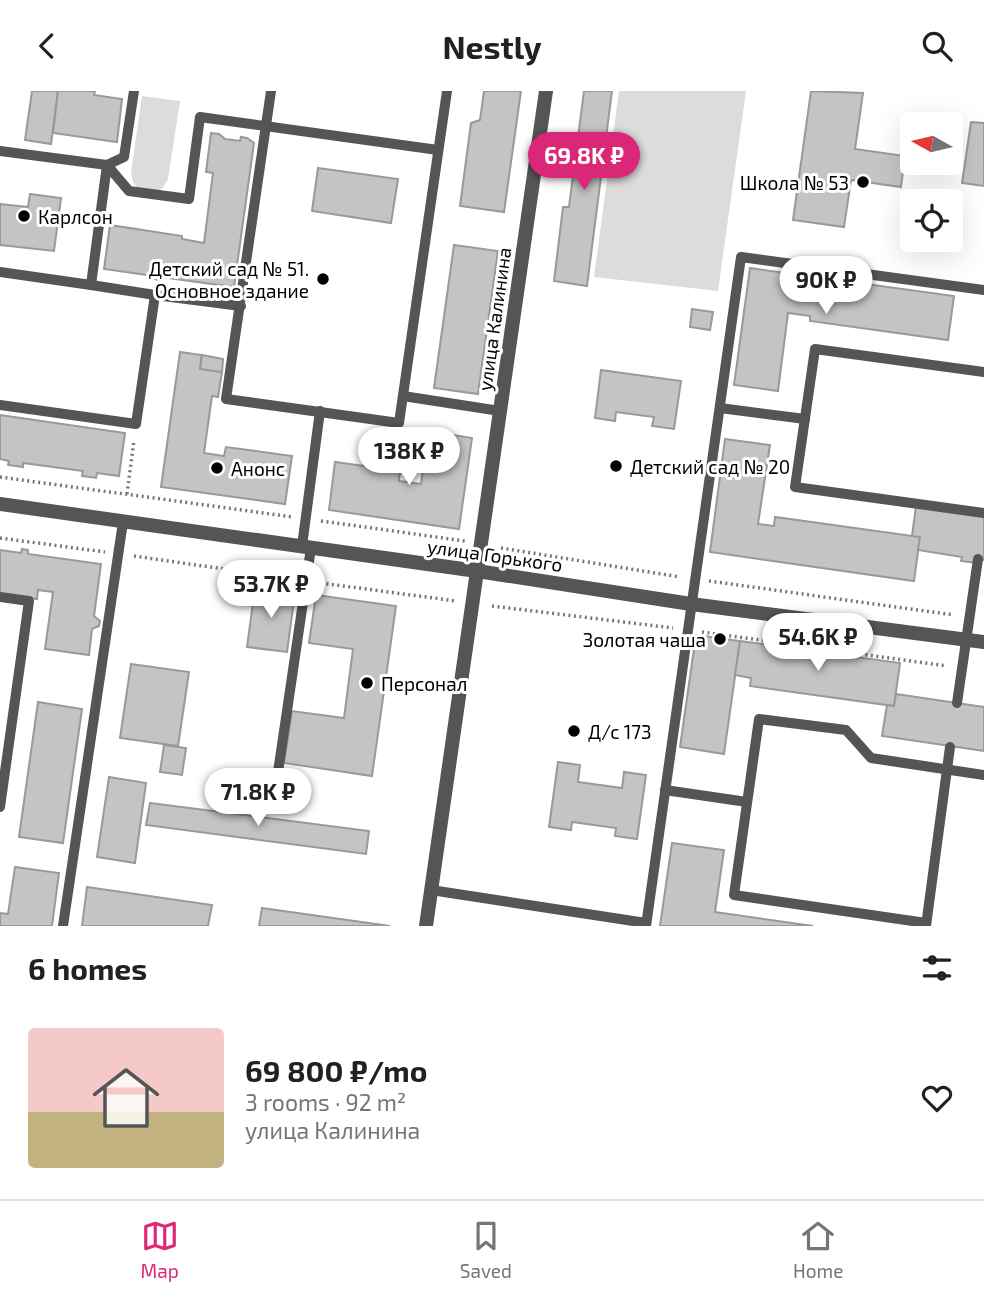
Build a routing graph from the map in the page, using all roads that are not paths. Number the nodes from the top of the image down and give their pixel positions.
1 (134, 91) edge
2 (271, 91) edge
3 (447, 91) edge
4 (546, 91) edge
5 (267, 125) junction
6 (438, 150) junction
7 (0, 151) edge
8 (107, 165) junction
9 (0, 272) edge
10 (91, 285) junction
11 (984, 290) edge
12 (155, 295) junction
13 (240, 306) junction
14 (984, 372) edge
15 (402, 396) junction
16 (0, 405) edge
17 (720, 408) junction
18 (320, 411) junction
19 (500, 411) junction
20 (805, 419) junction
21 (0, 504) edge
22 (984, 513) edge
23 (123, 522) junction
24 (306, 547) junction
25 (978, 559) dead end
26 (477, 571) junction
27 (0, 597) edge
28 (691, 604) junction
29 (965, 640) junction
30 (984, 642) edge
31 (957, 703) dead end
32 (950, 747) dead end
33 (948, 770) junction
34 (278, 772) dead end
35 (984, 775) edge
36 (665, 790) junction
37 (747, 802) junction
38 (0, 807) edge
39 (431, 890) junction
40 (646, 924) edge
41 (926, 924) edge
42 (63, 926) edge
43 (426, 926) edge

1 - 8 lane
2 - 5 lane
3 - 6 lane
4 - 19 street, улица Калинина
5 - 6 lane
5 - 8 lane
5 - 13 lane
6 - 15 lane
7 - 8 lane
8 - 10 lane
9 - 10 lane
10 - 12 lane
11 - 17 lane
12 - 13 lane
12 - 16 lane
13 - 18 lane
14 - 20 lane
15 - 18 lane
15 - 19 lane
17 - 20 lane
17 - 28 lane
18 - 24 lane
19 - 26 street, улица Калинина
20 - 22 lane
21 - 23 street, улица Горького
23 - 24 street, улица Горького
23 - 42 lane
24 - 26 street, улица Горького
24 - 34 lane
25 - 29 lane
26 - 28 street, улица Горького
26 - 39 street, улица Калинина
27 - 38 lane
28 - 29 street, улица Горького
28 - 36 lane
29 - 30 street, улица Горького
29 - 31 lane
32 - 33 lane
33 - 35 lane
33 - 37 lane
33 - 41 lane
36 - 37 lane
36 - 40 lane
37 - 41 lane
39 - 40 lane
39 - 43 street, улица Калинина

